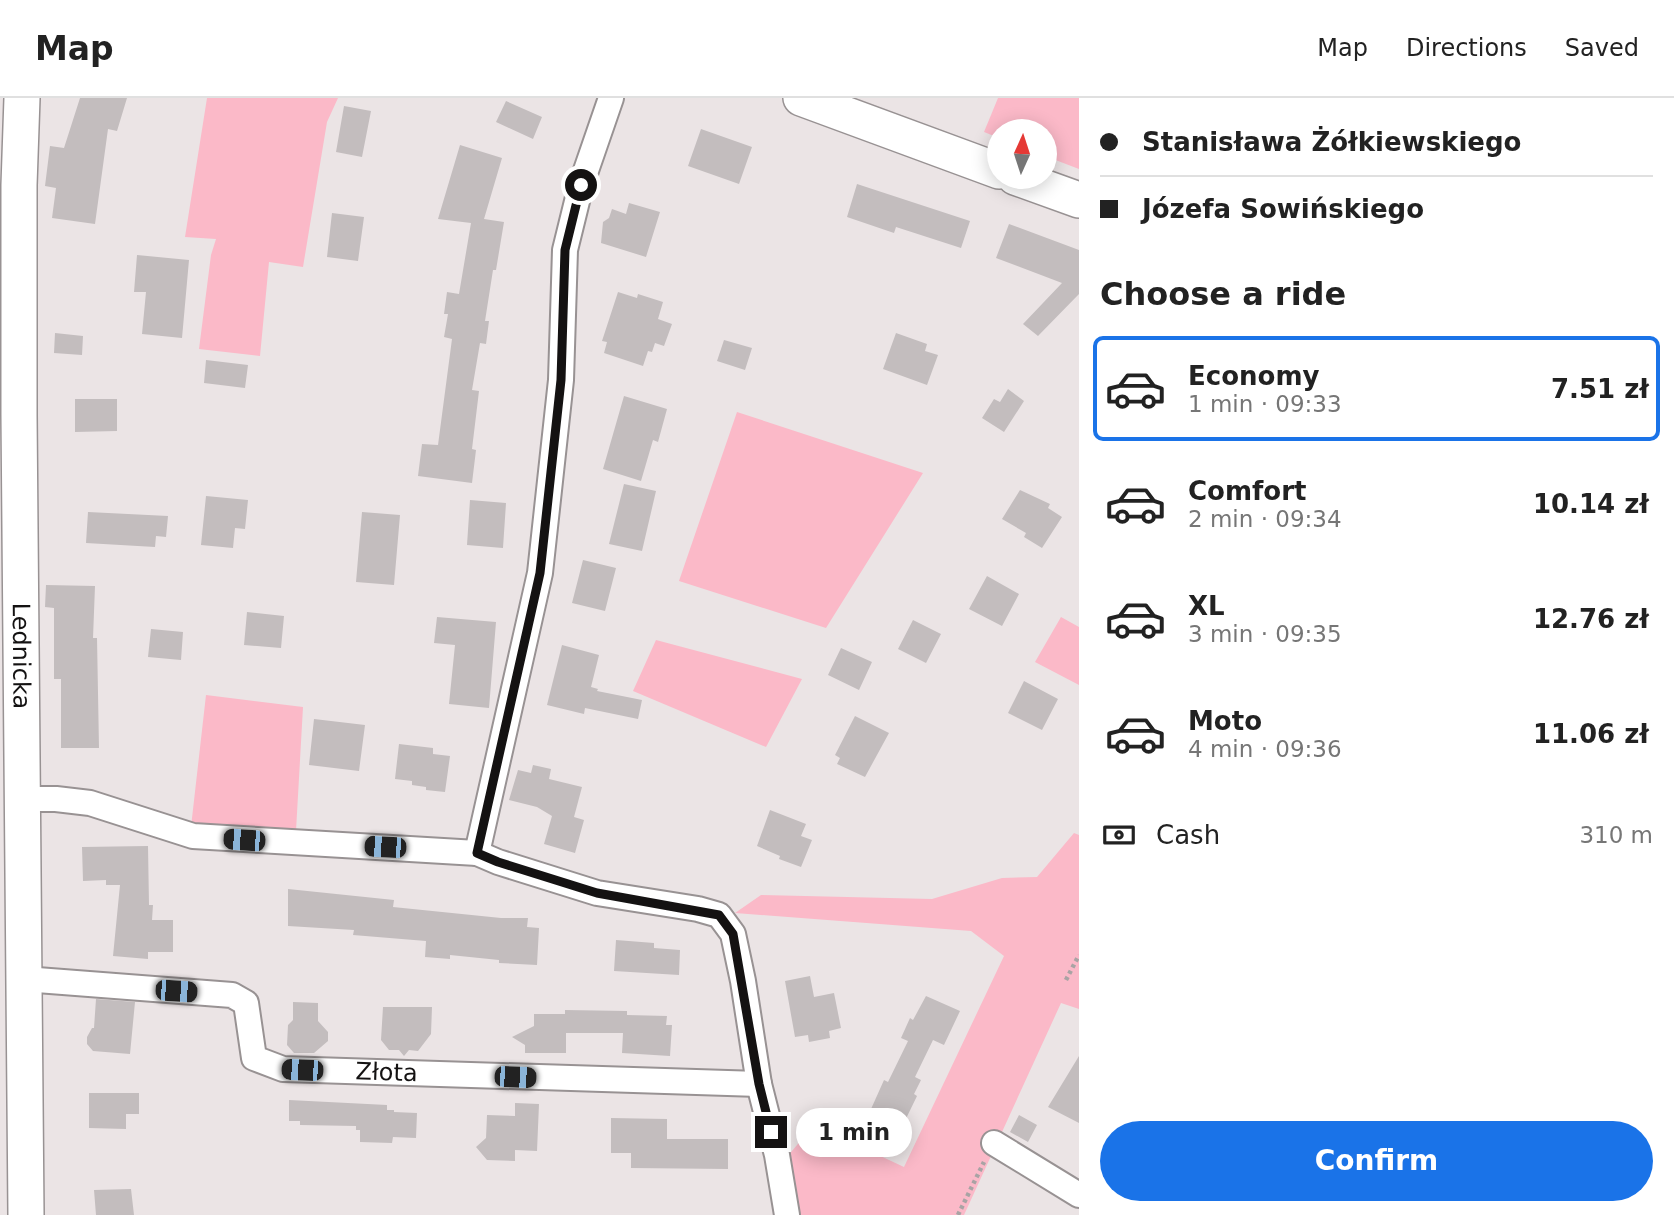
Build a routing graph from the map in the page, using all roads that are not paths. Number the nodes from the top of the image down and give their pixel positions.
1 (22, 98) edge
2 (611, 98) edge
3 (801, 98) edge
4 (987, 167) edge
5 (1049, 189) edge
6 (1079, 200) edge
7 (15, 822) edge
8 (477, 853) junction
9 (24, 979) junction
10 (759, 1084) junction
11 (994, 1143) road end
12 (1079, 1195) edge
13 (26, 1215) edge
14 (787, 1215) edge

1 - 7 main road, Lednicka
2 - 8 street
3 - 4 main road
5 - 6 main road
7 - 8 street
7 - 9 main road, Lednicka
8 - 10 street
9 - 10 street, Złota
9 - 13 main road, Lednicka
10 - 14 street
11 - 12 street

